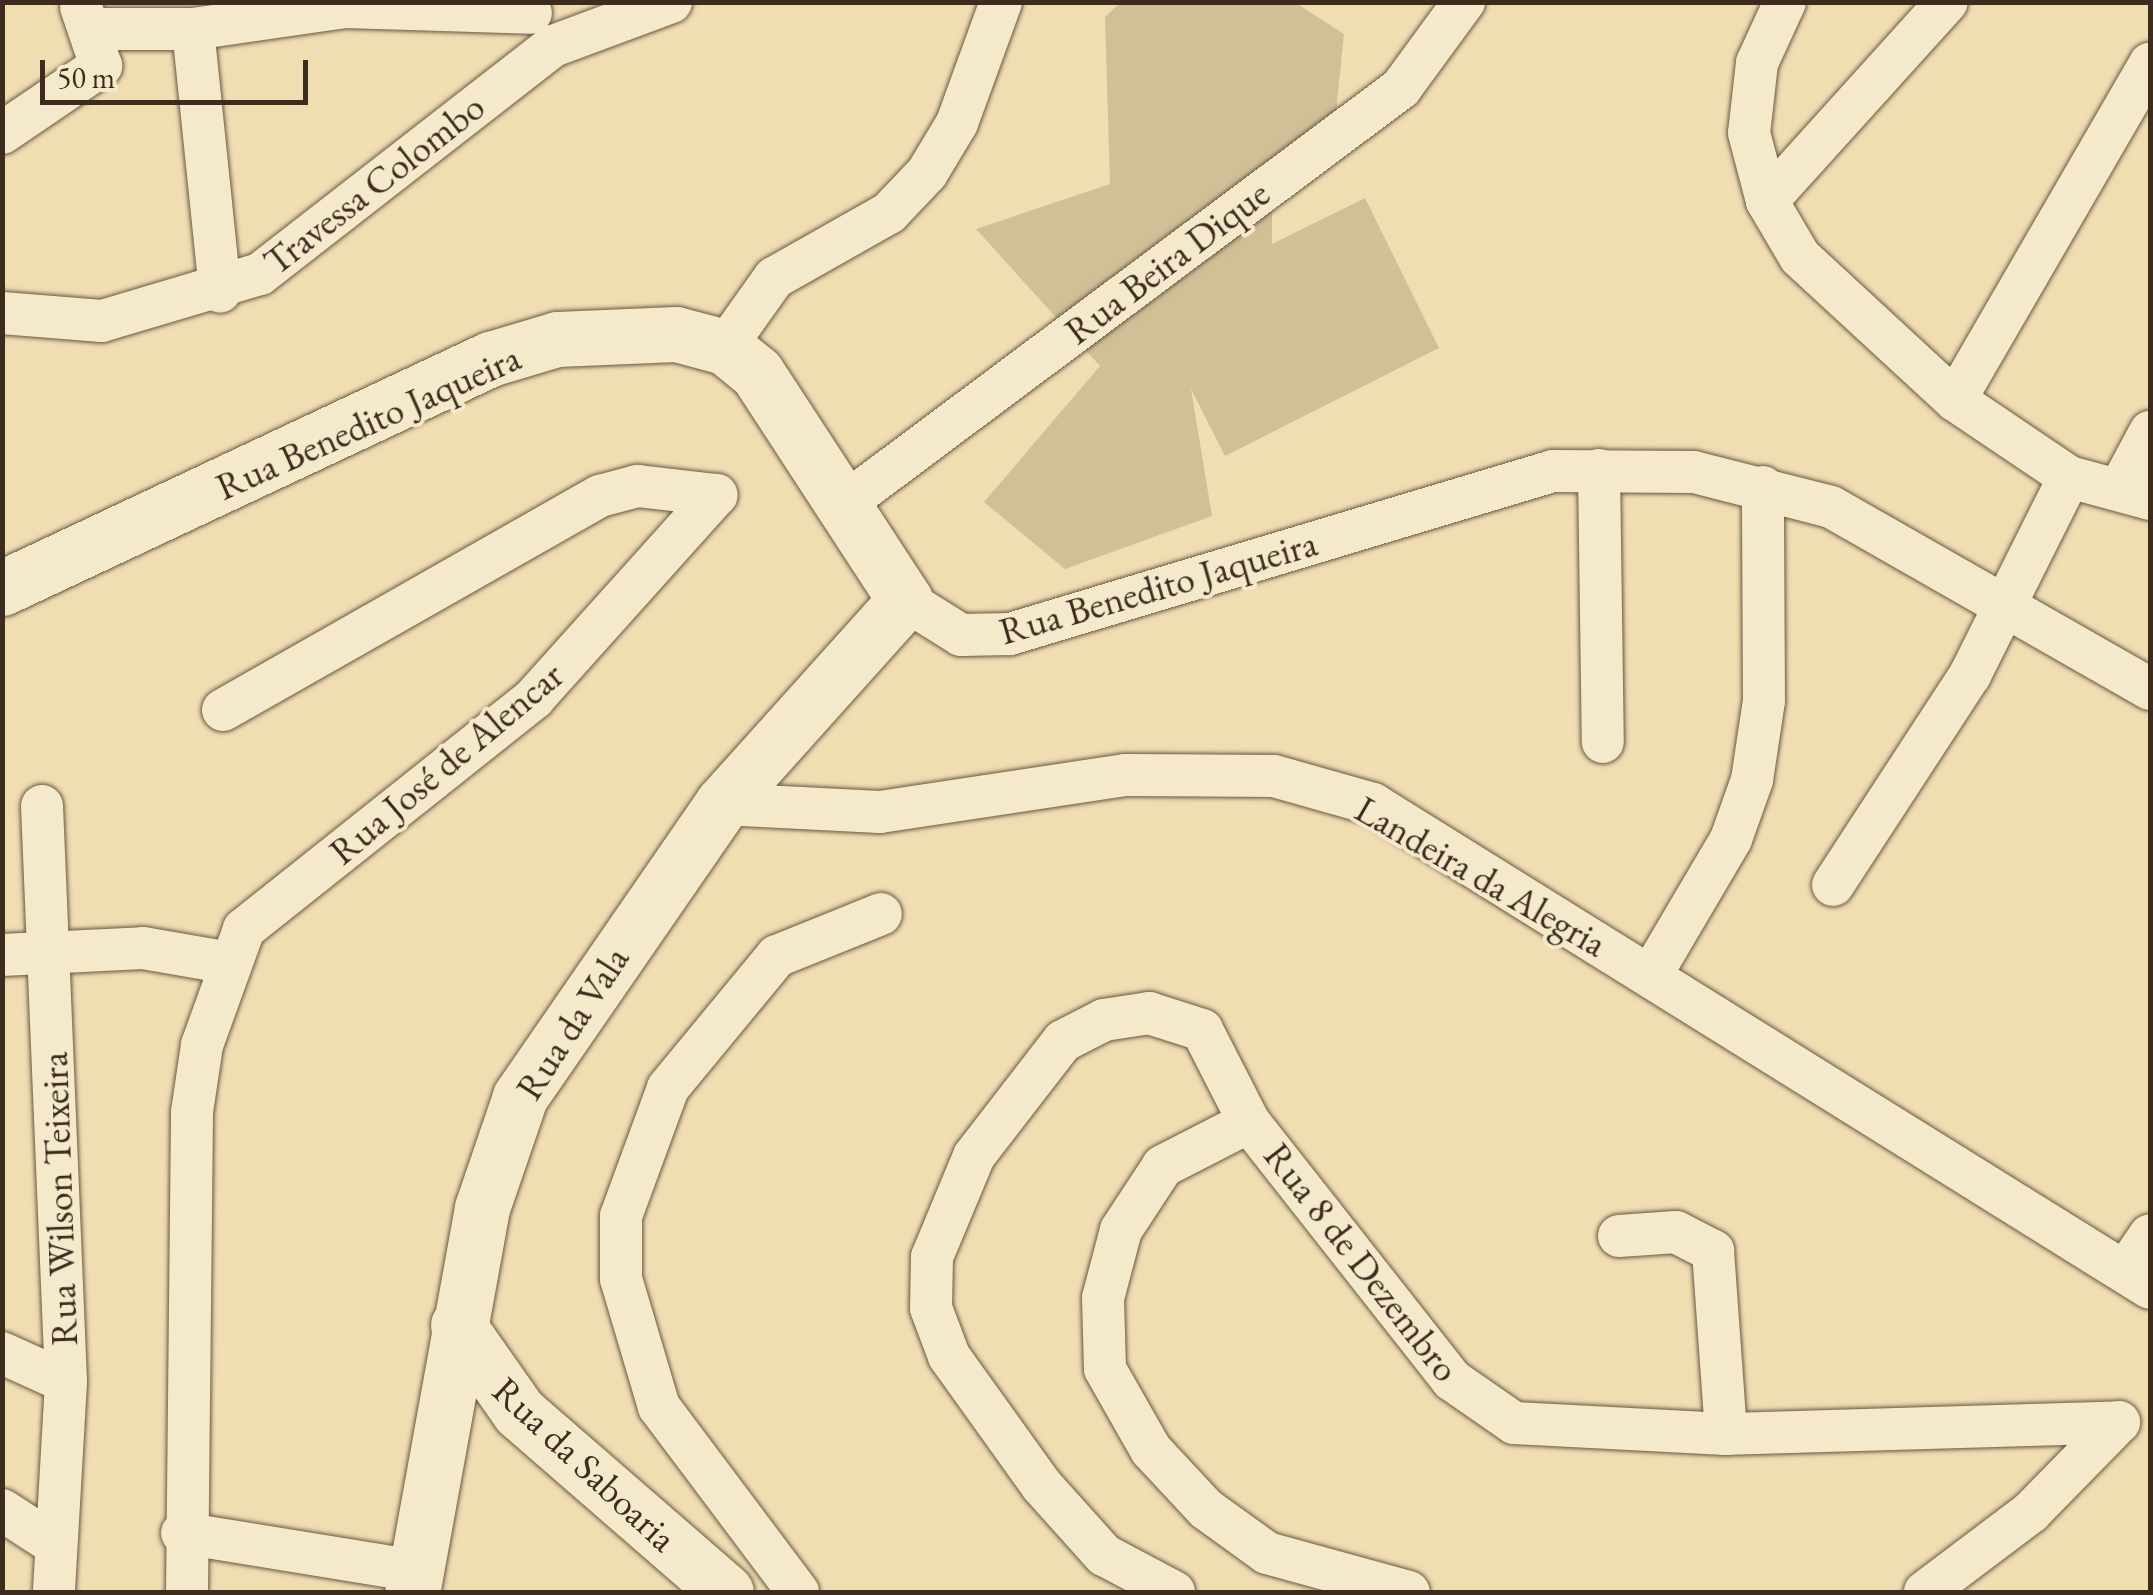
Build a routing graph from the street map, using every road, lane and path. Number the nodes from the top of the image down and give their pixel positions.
1 (670, 2) edge
2 (1000, 2) edge
3 (1464, 2) edge
4 (1785, 2) edge
5 (1946, 2) edge
6 (211, 18) edge
7 (537, 20) edge
8 (90, 32) edge
9 (2150, 63) edge
10 (2, 133) edge
11 (1767, 201) junction
12 (220, 292) junction
13 (2, 313) edge
14 (724, 347) junction
15 (1955, 400) junction
16 (2150, 432) edge
17 (1599, 470) junction
18 (2069, 477) junction
19 (1763, 487) junction
20 (2135, 494) edge
21 (848, 501) junction
22 (2, 588) edge
23 (905, 600) junction
24 (2006, 604) junction
25 (2150, 689) edge
26 (224, 710) dead end
27 (1603, 742) dead end
28 (722, 804) junction
29 (42, 806) dead end
30 (1833, 885) dead end
31 (881, 914) dead end
32 (225, 948) junction
33 (51, 954) junction
34 (2, 955) edge
35 (1651, 976) junction
36 (1250, 1122) junction
37 (2150, 1235) edge
38 (1619, 1236) dead end
39 (2138, 1279) edge
40 (458, 1325) junction
41 (2, 1353) edge
42 (66, 1382) junction
43 (2135, 1420) edge
44 (1726, 1434) junction
45 (2, 1510) edge
46 (182, 1533) junction
47 (56, 1546) junction
48 (414, 1582) edge
49 (54, 1592) edge
50 (187, 1592) edge
51 (726, 1592) edge
52 (798, 1592) edge
53 (1174, 1592) edge
54 (1409, 1592) edge
55 (1925, 1592) edge

1 - 7 street, Travessa Colombo
2 - 14 street
3 - 21 street, Rua Beira Dique
4 - 11 street
5 - 11 street
6 - 7 street
6 - 8 street
6 - 12 street
7 - 12 street, Travessa Colombo
8 - 10 street
9 - 15 street
11 - 15 street
12 - 13 street, Travessa Colombo
14 - 21 street, Rua Benedito Jaqueira
14 - 22 street, Rua Benedito Jaqueira
15 - 18 street
16 - 20 street
17 - 19 street, Rua Benedito Jaqueira
17 - 23 street, Rua Benedito Jaqueira
17 - 27 street
18 - 20 street
18 - 24 street
19 - 24 street, Rua Benedito Jaqueira
19 - 35 street
21 - 23 street, Rua Benedito Jaqueira
23 - 28 street, Rua da Vala
24 - 25 street, Rua Benedito Jaqueira
24 - 30 street
26 - 32 street, Rua José de Alencar
28 - 35 street, Landeira da Alegria
28 - 40 street, Rua da Vala
29 - 33 street, Rua Wilson Teixeira
31 - 52 street
32 - 33 street
32 - 46 street
33 - 34 street
33 - 42 street, Rua Wilson Teixeira
35 - 39 street, Landeira da Alegria
36 - 44 street, Rua 8 de Dezembro
36 - 53 street
36 - 54 street, Rua 8 de Dezembro
37 - 39 street
38 - 44 street
40 - 48 street, Rua da Vala
40 - 51 street, Rua da Saboaria
41 - 42 street
42 - 47 street, Rua Wilson Teixeira
43 - 44 street, Rua 8 de Dezembro
43 - 55 street, Rua 8 de Dezembro
45 - 47 street
46 - 48 street
46 - 50 street
47 - 49 street, Rua Wilson Teixeira

